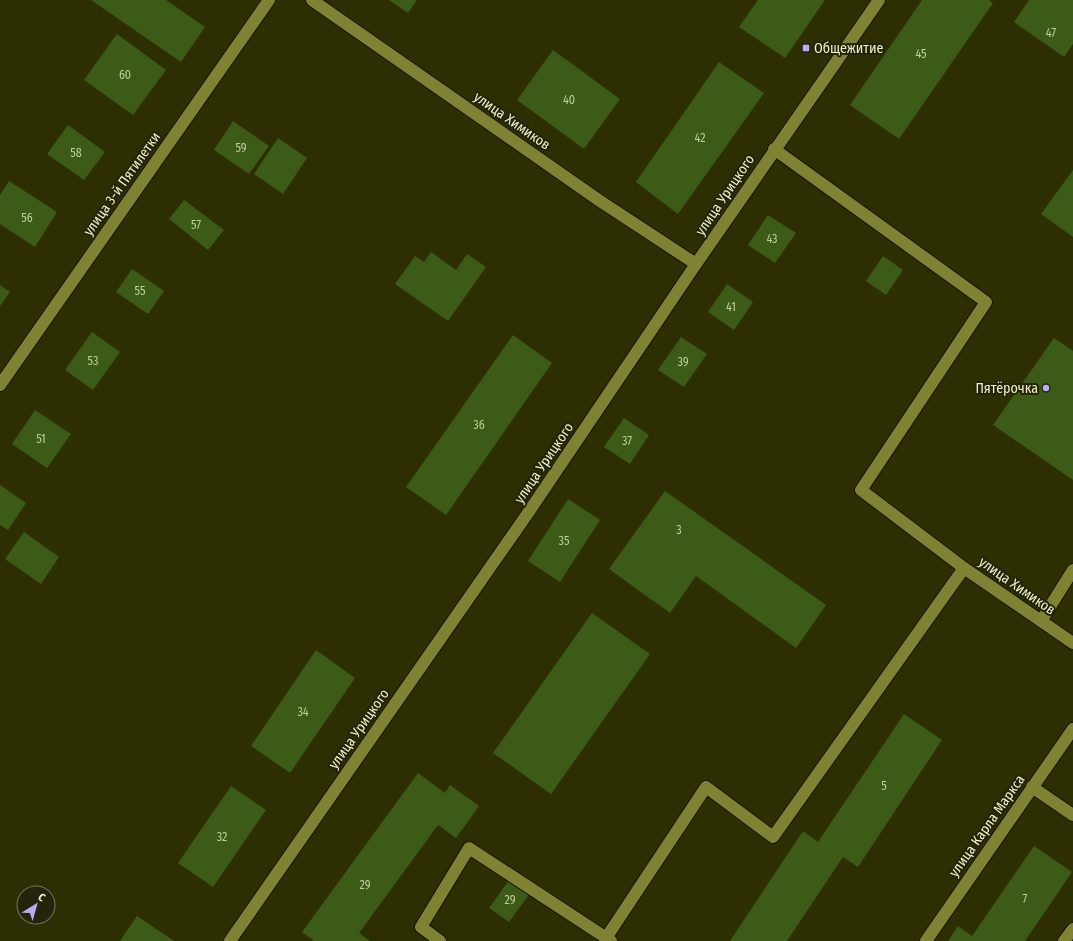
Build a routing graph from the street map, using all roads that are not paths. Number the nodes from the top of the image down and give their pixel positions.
1 (269, 0) edge
2 (312, 0) edge
3 (879, 0) edge
4 (774, 149) junction
5 (696, 264) junction
6 (0, 385) edge
7 (964, 568) junction
8 (1073, 570) edge
9 (1041, 621) junction
10 (1073, 642) edge
11 (1073, 729) edge
12 (1032, 787) junction
13 (1073, 815) edge
14 (1073, 929) edge
15 (608, 939) edge
16 (230, 941) edge
17 (440, 941) edge
18 (926, 941) edge
19 (1064, 941) edge

1 - 6 street, улица 3-й Пятилетки
2 - 5 street, улица Химиков
3 - 4 street, улица Урицкого
4 - 5 street, улица Урицкого
4 - 7 street, улица Химиков
5 - 16 street, улица Урицкого
7 - 9 street, улица Химиков
7 - 15 street
8 - 9 street
9 - 10 street, улица Химиков
11 - 12 street, улица Карла Маркса
12 - 13 street
12 - 18 street, улица Карла Маркса
14 - 19 street
15 - 17 street

